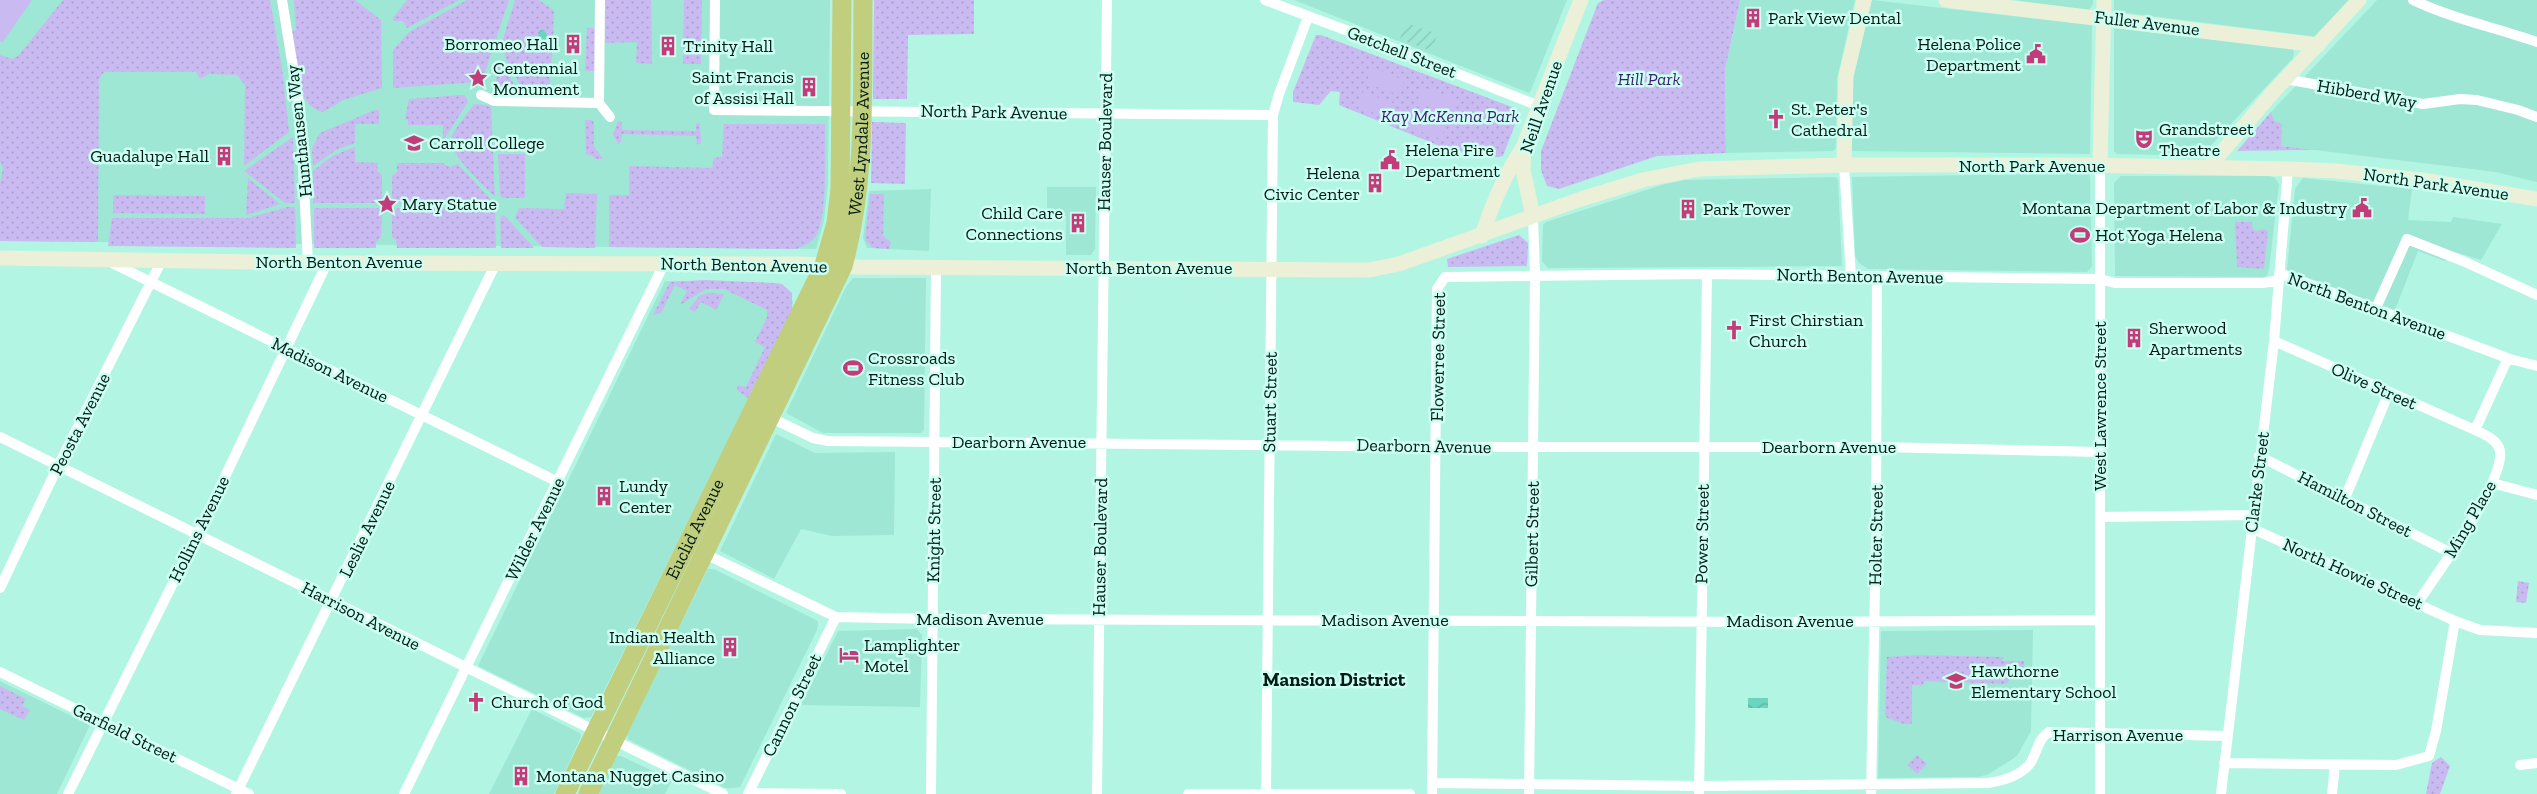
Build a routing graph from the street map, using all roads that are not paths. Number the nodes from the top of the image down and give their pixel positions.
1 (282, 0) edge
2 (600, 0) edge
3 (715, 0) edge
4 (842, 0) edge
5 (862, 0) edge
6 (1107, 0) edge
7 (1265, 0) edge
8 (1581, 0) edge
9 (1864, 0) edge
10 (1946, 0) edge
11 (2104, 0) edge
12 (2359, 0) edge
13 (2413, 0) edge
14 (1308, 17) junction
15 (2103, 18) junction
16 (2537, 42) edge
17 (2318, 45) junction
18 (2285, 80) junction
19 (481, 95) dead end
20 (598, 103) junction
21 (1538, 106) junction
22 (861, 110) junction
23 (841, 111) junction
24 (1106, 114) junction
25 (1274, 115) junction
26 (610, 117) dead end
27 (2537, 117) edge
28 (1524, 145) junction
29 (1844, 165) junction
30 (2100, 166) junction
31 (2209, 167) junction
32 (2288, 169) junction
33 (2537, 198) edge
34 (1533, 216) junction
35 (1482, 236) junction
36 (0, 258) edge
37 (102, 258) junction
38 (162, 260) junction
39 (308, 262) junction
40 (326, 263) junction
41 (496, 263) junction
42 (664, 264) junction
43 (824, 265) junction
44 (843, 266) junction
45 (936, 267) junction
46 (1103, 268) junction
47 (1272, 269) junction
48 (1706, 274) junction
49 (1535, 275) junction
50 (1851, 276) junction
51 (1877, 276) junction
52 (2279, 277) junction
53 (2100, 278) junction
54 (1441, 280) joint
55 (152, 283) junction
56 (2537, 295) edge
57 (2376, 308) junction
58 (2274, 341) junction
59 (287, 349) junction
60 (2508, 358) junction
61 (2537, 366) edge
62 (2389, 392) junction
63 (754, 409) junction
64 (422, 416) junction
65 (771, 418) junction
66 (2475, 430) junction
67 (0, 437) edge
68 (935, 442) junction
69 (1102, 443) junction
70 (1269, 444) junction
71 (1437, 447) junction
72 (1533, 447) junction
73 (1704, 447) junction
74 (1877, 447) junction
75 (2100, 452) junction
76 (2259, 456) junction
77 (58, 466) junction
78 (558, 482) junction
79 (2492, 482) junction
80 (2537, 495) edge
81 (2345, 498) junction
82 (2253, 515) junction
83 (2100, 517) junction
84 (2251, 528) junction
85 (198, 533) junction
86 (687, 546) junction
87 (2451, 553) junction
88 (705, 554) junction
89 (0, 588) edge
90 (332, 602) junction
91 (2418, 602) junction
92 (836, 617) junction
93 (1099, 619) junction
94 (932, 620) junction
95 (1268, 620) junction
96 (2100, 620) junction
97 (1434, 621) junction
98 (1531, 621) junction
99 (1700, 621) junction
100 (1875, 621) junction
101 (2455, 621) junction
102 (2537, 633) edge
103 (466, 668) junction
104 (0, 672) edge
105 (103, 722) junction
106 (596, 732) junction
107 (2100, 732) junction
108 (2227, 736) junction
109 (614, 741) junction
110 (2224, 763) junction
111 (2537, 763) edge
112 (2335, 765) junction
113 (2520, 765) dead end
114 (1432, 783) junction
115 (1529, 789) edge
116 (1871, 789) edge
117 (1699, 790) edge
118 (238, 792) edge
119 (68, 794) edge
120 (249, 794) edge
121 (404, 794) edge
122 (565, 794) edge
123 (588, 794) edge
124 (723, 794) edge
125 (748, 794) edge
126 (841, 794) edge
127 (931, 794) edge
128 (1098, 794) edge
129 (1188, 794) edge
130 (1266, 794) edge
131 (1410, 794) edge
132 (1432, 794) edge
133 (2100, 794) edge
134 (2221, 794) edge
135 (2332, 794) edge

1 - 39 street, Hunthausen Way
2 - 20 street
3 - 23 street, North Park Avenue
4 - 23 highway, West Lyndale Avenue
5 - 22 highway, West Lyndale Avenue
6 - 24 street, Hauser Boulevard
7 - 14 street, Getchell Street
8 - 21 street, Neill Avenue
9 - 29 street
10 - 15 street, Fuller Avenue
11 - 15 street, West Lawrence Street
12 - 17 street
13 - 16 street
14 - 21 street, Getchell Street
14 - 25 street, Stuart Street
15 - 17 street, Fuller Avenue
15 - 30 street, West Lawrence Street
17 - 18 street
18 - 27 street, Hibberd Way
18 - 31 street
19 - 20 street
20 - 26 street
21 - 28 street, Neill Avenue
22 - 23 street, North Park Avenue
22 - 24 street, North Park Avenue
22 - 44 highway, West Lyndale Avenue
23 - 43 highway, West Lyndale Avenue
24 - 25 street, North Park Avenue
24 - 46 street, Hauser Boulevard
25 - 47 street, Stuart Street
28 - 34 street, Neill Avenue
28 - 35 street
29 - 30 street, North Park Avenue
29 - 34 street, North Park Avenue
29 - 50 street
30 - 31 street, North Park Avenue
30 - 53 street, West Lawrence Street
31 - 32 street, North Park Avenue
32 - 33 street, North Park Avenue
32 - 52 street, Clarke Street
34 - 35 street, North Park Avenue
34 - 49 street
35 - 47 street, North Benton Avenue
36 - 37 street, North Benton Avenue
37 - 38 street, North Benton Avenue
37 - 55 street, Madison Avenue
38 - 39 street, North Benton Avenue
38 - 55 street, Peosta Avenue
39 - 40 street, North Benton Avenue
40 - 41 street, North Benton Avenue
40 - 59 street, Hollins Avenue
41 - 42 street, North Benton Avenue
41 - 64 street, Leslie Avenue
42 - 43 street, North Benton Avenue
42 - 78 street, Wilder Avenue
43 - 44 street, North Benton Avenue
43 - 63 highway, Euclid Avenue
44 - 45 street, North Benton Avenue
44 - 65 highway, Euclid Avenue
45 - 46 street, North Benton Avenue
45 - 68 street, Knight Street
46 - 47 street, North Benton Avenue
46 - 69 street, Hauser Boulevard
47 - 70 street, Stuart Street
48 - 49 street, North Benton Avenue
48 - 50 street, North Benton Avenue
48 - 73 street, Power Street
49 - 54 street, North Benton Avenue
49 - 72 street, Gilbert Street
50 - 51 street, North Benton Avenue
51 - 53 street, North Benton Avenue
51 - 74 street, Holter Street
52 - 53 street, North Benton Avenue
52 - 57 street, North Benton Avenue
52 - 58 street, Clarke Street
53 - 75 street, West Lawrence Street
54 - 71 street, Flowerree Street
55 - 59 street, Madison Avenue
55 - 77 street, Peosta Avenue
56 - 57 street
57 - 60 street, North Benton Avenue
58 - 62 street, Olive Street
58 - 76 street, Clarke Street
59 - 64 street, Madison Avenue
59 - 85 street, Hollins Avenue
60 - 61 street, North Benton Avenue
60 - 66 street
62 - 66 street, Olive Street
62 - 81 street
63 - 65 street, Dearborn Avenue
63 - 86 highway, Euclid Avenue
64 - 78 street, Madison Avenue
64 - 90 street, Leslie Avenue
65 - 68 street, Dearborn Avenue
65 - 88 highway, Euclid Avenue
66 - 79 street, Ming Place
67 - 77 street, Harrison Avenue
68 - 69 street, Dearborn Avenue
68 - 94 street, Knight Street
69 - 70 street, Dearborn Avenue
69 - 93 street, Hauser Boulevard
70 - 71 street, Dearborn Avenue
70 - 95 street, Stuart Street
71 - 72 street, Dearborn Avenue
71 - 97 street, Flowerree Street
72 - 73 street, Dearborn Avenue
72 - 98 street, Gilbert Street
73 - 74 street, Dearborn Avenue
73 - 99 street, Power Street
74 - 75 street, Dearborn Avenue
74 - 100 street, Holter Street
75 - 83 street, West Lawrence Street
76 - 81 street, Hamilton Street
76 - 82 street, Clarke Street
77 - 85 street, Harrison Avenue
77 - 89 street, Peosta Avenue
78 - 103 street, Wilder Avenue
79 - 80 street
79 - 87 street, Ming Place
81 - 87 street, Hamilton Street
82 - 83 street
82 - 84 street, Clarke Street
83 - 96 street, West Lawrence Street
84 - 91 street, North Howie Street
84 - 108 street, Clarke Street
85 - 90 street, Harrison Avenue
85 - 105 street, Hollins Avenue
86 - 88 street, Madison Avenue
86 - 106 highway, Euclid Avenue
87 - 91 street, Ming Place
88 - 92 street, Madison Avenue
88 - 109 highway, Euclid Avenue
90 - 103 street, Harrison Avenue
90 - 118 street, Leslie Avenue
91 - 101 street, North Howie Street
92 - 94 street, Madison Avenue
92 - 125 street, Cannon Street
93 - 94 street, Madison Avenue
93 - 95 street, Madison Avenue
93 - 128 street, Hauser Boulevard
94 - 127 street, Knight Street
95 - 97 street, Madison Avenue
95 - 130 street, Stuart Street
96 - 100 street, Madison Avenue
96 - 107 street, West Lawrence Street
97 - 98 street, Madison Avenue
97 - 114 street, Flowerree Street
98 - 99 street, Madison Avenue
98 - 115 street, Gilbert Street
99 - 100 street, Madison Avenue
99 - 117 street, Power Street
100 - 116 street, Holter Street
101 - 102 street, North Howie Street
101 - 112 street
103 - 106 street, Harrison Avenue
103 - 121 street, Wilder Avenue
104 - 105 street, Garfield Street
105 - 118 street, Garfield Street
105 - 119 street, Hollins Avenue
106 - 109 street, Harrison Avenue
106 - 122 highway, Euclid Avenue
107 - 108 street, Harrison Avenue
107 - 116 street, Harrison Avenue
107 - 133 street, West Lawrence Street
108 - 110 street, Clarke Street
109 - 123 highway, Euclid Avenue
109 - 124 street, Harrison Avenue
110 - 112 street
110 - 134 street, Clarke Street
111 - 113 street
112 - 135 street
114 - 115 street, Harrison Avenue
114 - 132 street, Flowerree Street
115 - 117 street, Harrison Avenue
116 - 117 street, Harrison Avenue
118 - 120 street, Garfield Street
125 - 126 street
129 - 130 street
130 - 131 street

